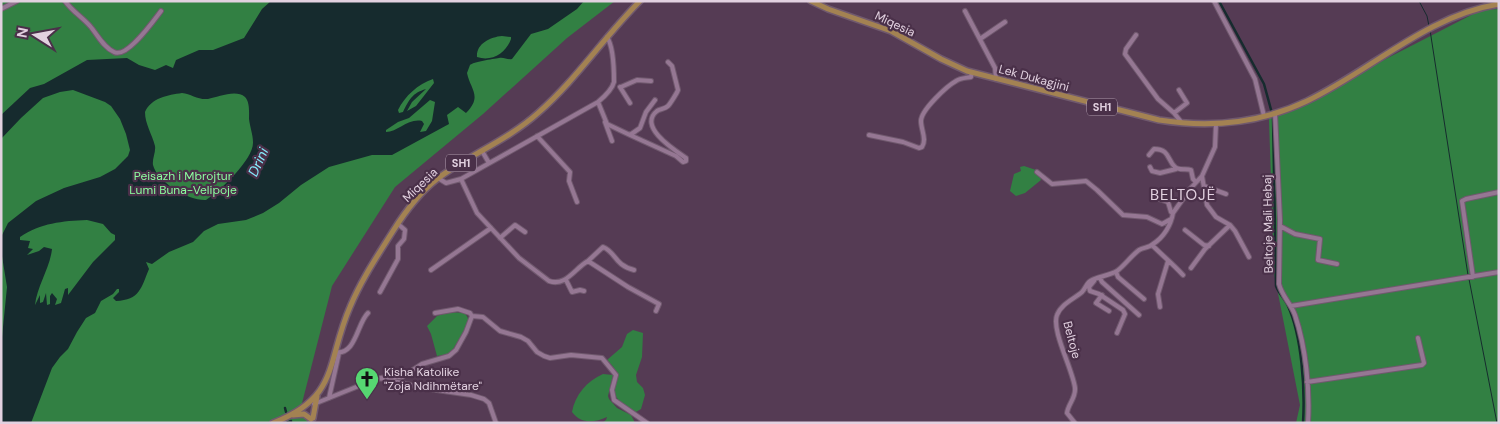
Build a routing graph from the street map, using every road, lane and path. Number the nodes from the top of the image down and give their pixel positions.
1 (17, 1) edge
2 (65, 1) edge
3 (640, 1) edge
4 (811, 1) edge
5 (1214, 1) edge
6 (1499, 4) edge
7 (1, 9) edge
8 (965, 10) dead end
9 (161, 11) dead end
10 (1005, 22) dead end
11 (1136, 35) dead end
12 (607, 37) junction
13 (980, 39) junction
14 (941, 59) joint
15 (668, 62) dead end
16 (972, 72) junction
17 (996, 79) junction
18 (651, 81) dead end
19 (614, 84) junction
20 (621, 87) junction
21 (1179, 90) dead end
22 (655, 100) dead end
23 (598, 102) junction
24 (630, 103) dead end
25 (1174, 113) junction
26 (1274, 113) junction
27 (1266, 116) junction
28 (603, 118) junction
29 (1182, 123) junction
30 (1216, 124) junction
31 (630, 135) junction
32 (869, 135) dead end
33 (538, 136) junction
34 (612, 141) dead end
35 (482, 151) junction
36 (1149, 155) dead end
37 (466, 160) junction
38 (489, 163) junction
39 (1150, 167) dead end
40 (1178, 169) junction
41 (472, 172) junction
42 (1036, 172) dead end
43 (1202, 176) junction
44 (438, 178) junction
45 (461, 179) junction
46 (1196, 182) junction
47 (1204, 186) junction
48 (1499, 192) edge
49 (1226, 194) dead end
50 (1156, 198) dead end
51 (577, 202) dead end
52 (1173, 215) junction
53 (398, 224) junction
54 (1230, 225) junction
55 (1280, 226) junction
56 (491, 228) junction
57 (1185, 230) dead end
58 (525, 232) dead end
59 (500, 238) junction
60 (1152, 245) junction
61 (1209, 246) junction
62 (1249, 257) dead end
63 (588, 260) junction
64 (1168, 261) junction
65 (1336, 264) dead end
66 (1191, 268) dead end
67 (432, 270) dead end
68 (634, 270) dead end
69 (1116, 272) junction
70 (1499, 272) edge
71 (1182, 275) dead end
72 (1100, 278) junction
73 (1470, 278) junction
74 (566, 280) junction
75 (1094, 281) junction
76 (584, 291) dead end
77 (380, 292) dead end
78 (1102, 295) junction
79 (1144, 299) dead end
80 (1291, 306) junction
81 (1160, 307) dead end
82 (656, 311) dead end
83 (1109, 311) dead end
84 (368, 313) dead end
85 (434, 313) dead end
86 (1139, 315) dead end
87 (472, 316) junction
88 (1117, 333) dead end
89 (1418, 338) dead end
90 (337, 353) junction
91 (380, 378) junction
92 (1306, 382) junction
93 (319, 392) junction
94 (329, 398) junction
95 (307, 404) junction
96 (314, 404) junction
97 (290, 415) junction
98 (312, 421) edge
99 (1308, 421) edge
100 (273, 423) edge
101 (496, 423) edge
102 (647, 423) edge
103 (1075, 423) edge

1 - 7 street
2 - 9 street
3 - 12 main road, Miqesia / SH1
4 - 14 main road, Miqesia / SH1
5 - 27 street
6 - 26 main road, SH1
8 - 13 street
10 - 13 street
11 - 25 street
12 - 19 street
12 - 35 main road, Miqesia / SH1
13 - 17 street
14 - 16 main road, Lek Dukagjini / SH1
15 - 31 street
16 - 17 main road, Lek Dukagjini / SH1
16 - 32 street
17 - 29 main road, Lek Dukagjini / SH1
18 - 20 street
19 - 20 street
19 - 23 street
20 - 24 street
21 - 25 street
22 - 31 street
23 - 28 street
23 - 33 street
25 - 29 street
26 - 27 main road, SH1
26 - 55 street, Beltoje Mali Hebaj
27 - 30 main road, Lek Dukagjini / SH1
28 - 31 street
28 - 34 street
29 - 30 main road, Lek Dukagjini / SH1
30 - 43 street
33 - 38 street
33 - 51 street
35 - 37 main road, Miqesia / SH1
35 - 38 street
36 - 40 street
37 - 41 street
37 - 44 main road, Miqesia / SH1
38 - 41 street
39 - 40 street
40 - 46 street
41 - 45 street
42 - 52 street
43 - 46 street, Beltoje
43 - 47 street
44 - 45 street
44 - 53 main road, Miqesia / SH1
45 - 56 street
46 - 52 street, Beltoje
47 - 49 street
47 - 54 street
48 - 73 street
50 - 52 street
52 - 60 street, Beltoje
53 - 77 street
53 - 90 main road, Miqesia / SH1
54 - 61 street
54 - 62 street
55 - 65 street
55 - 80 street, Beltoje Mali Hebaj
56 - 59 street
56 - 67 street
57 - 61 street
58 - 59 street
59 - 74 street
60 - 64 street
60 - 69 street, Beltoje
61 - 66 street
63 - 68 street
63 - 74 street
63 - 82 street
64 - 71 street
64 - 81 street
69 - 72 street, Beltoje
69 - 79 street
70 - 73 street
72 - 75 street, Beltoje
72 - 86 street
73 - 80 street
74 - 76 street
75 - 78 street
75 - 103 street, Beltoje
78 - 83 street
78 - 88 street
80 - 92 street, Beltoje Mali Hebaj
84 - 90 street
85 - 87 street
87 - 91 street
87 - 102 street
89 - 92 street
90 - 93 main road, Miqesia / SH1
90 - 94 street
91 - 94 street
91 - 101 street
92 - 99 street, Beltoje Mali Hebaj
93 - 95 main road, SH1
93 - 96 main road
94 - 96 street
95 - 97 main road, SH1
95 - 98 main road
96 - 98 main road
97 - 98 main road
97 - 100 main road, SH1

